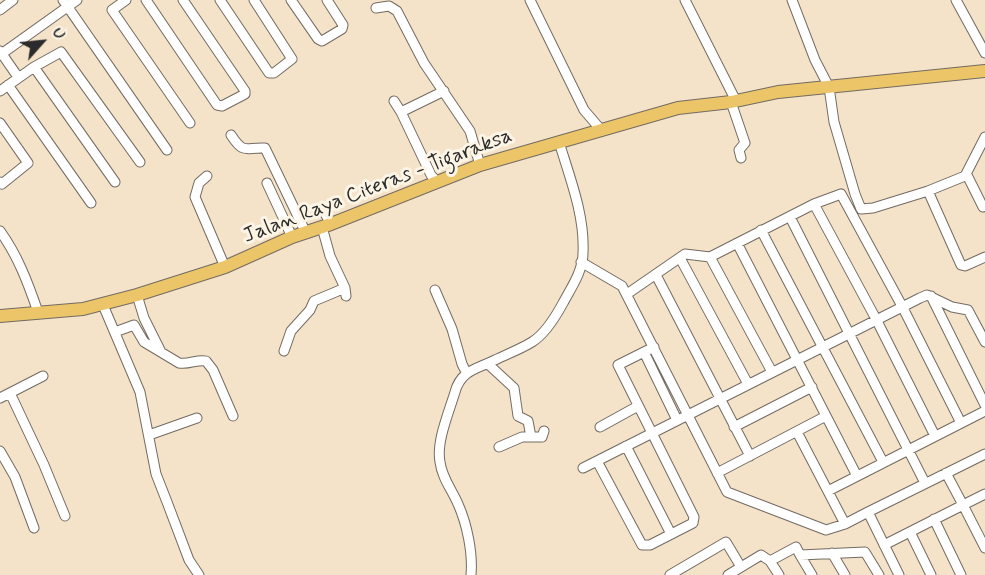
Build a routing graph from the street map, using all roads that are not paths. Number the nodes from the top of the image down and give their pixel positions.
1 (13, 0) edge
2 (77, 0) edge
3 (126, 0) edge
4 (146, 0) edge
5 (183, 0) edge
6 (220, 0) edge
7 (254, 0) edge
8 (291, 0) edge
9 (327, 0) edge
10 (530, 0) edge
11 (685, 0) edge
12 (792, 0) edge
13 (956, 0) edge
14 (66, 3) edge
15 (376, 8) dead end
16 (0, 10) edge
17 (1, 53) edge
18 (985, 53) edge
19 (34, 67) junction
20 (985, 71) edge
21 (18, 77) junction
22 (828, 87) junction
23 (4, 88) edge
24 (444, 91) junction
25 (394, 101) dead end
26 (733, 101) junction
27 (402, 112) junction
28 (0, 123) edge
29 (190, 123) dead end
30 (602, 131) junction
31 (231, 135) dead end
32 (985, 137) edge
33 (559, 142) junction
34 (167, 150) dead end
35 (741, 159) dead end
36 (140, 162) dead end
37 (480, 165) junction
38 (967, 175) junction
39 (207, 176) dead end
40 (0, 182) edge
41 (115, 182) dead end
42 (437, 182) junction
43 (267, 183) dead end
44 (928, 190) junction
45 (91, 203) dead end
46 (814, 204) junction
47 (983, 207) dead end
48 (323, 210) dead end
49 (790, 217) junction
50 (326, 226) junction
51 (761, 230) junction
52 (0, 231) edge
53 (306, 233) junction
54 (292, 237) junction
55 (737, 243) junction
56 (710, 257) junction
57 (985, 257) edge
58 (680, 258) junction
59 (581, 262) junction
60 (225, 267) junction
61 (656, 275) junction
62 (435, 290) dead end
63 (627, 294) junction
64 (137, 295) junction
65 (931, 296) junction
66 (103, 305) junction
67 (902, 306) junction
68 (38, 312) junction
69 (0, 316) edge
70 (876, 320) junction
71 (115, 332) junction
72 (850, 333) junction
73 (985, 342) edge
74 (823, 346) junction
75 (654, 347) junction
76 (160, 351) junction
77 (284, 351) dead end
78 (644, 352) junction
79 (798, 359) junction
80 (488, 364) junction
81 (466, 372) junction
82 (772, 372) junction
83 (43, 376) dead end
84 (748, 384) junction
85 (812, 387) junction
86 (10, 393) junction
87 (0, 398) edge
88 (719, 399) junction
89 (985, 405) edge
90 (638, 406) junction
91 (985, 411) edge
92 (687, 415) junction
93 (233, 416) dead end
94 (826, 416) junction
95 (197, 418) dead end
96 (677, 420) junction
97 (961, 423) junction
98 (600, 427) dead end
99 (734, 427) junction
100 (544, 431) dead end
101 (797, 432) junction
102 (651, 433) junction
103 (149, 435) junction
104 (935, 436) junction
105 (531, 437) junction
106 (626, 446) junction
107 (499, 447) dead end
108 (908, 449) junction
109 (0, 451) edge
110 (985, 454) edge
111 (750, 456) junction
112 (597, 461) junction
113 (883, 462) junction
114 (583, 468) dead end
115 (717, 473) junction
116 (946, 473) junction
117 (857, 476) junction
118 (925, 483) junction
119 (828, 491) junction
120 (985, 494) edge
121 (963, 505) junction
122 (868, 512) junction
123 (65, 516) dead end
124 (934, 519) junction
125 (845, 524) junction
126 (34, 528) dead end
127 (910, 532) junction
128 (981, 532) edge
129 (671, 534) junction
130 (884, 545) junction
131 (985, 548) edge
132 (832, 553) junction
133 (800, 555) junction
134 (770, 561) junction
135 (742, 570) edge
136 (199, 575) edge
137 (471, 575) edge
138 (670, 575) edge
139 (728, 575) edge
140 (779, 575) edge
141 (812, 575) edge
142 (845, 575) edge
143 (879, 575) edge
144 (899, 575) edge
145 (931, 575) edge
146 (961, 575) edge

1 - 16 street
2 - 14 street
3 - 29 street
4 - 5 street
6 - 7 street
8 - 9 street
10 - 30 street
11 - 26 street
12 - 22 street
13 - 18 street
14 - 17 street
14 - 34 street
15 - 24 street
17 - 21 street
19 - 21 street
19 - 36 street
19 - 41 street
20 - 22 main road, Jalan Raya Citeras - Tigaraksa
21 - 23 street
22 - 26 main road, Jalan Raya Citeras - Tigaraksa
22 - 44 street
23 - 45 street
24 - 27 street
24 - 37 street
25 - 27 street
26 - 30 main road, Jalan Raya Citeras - Tigaraksa
26 - 35 street
27 - 42 street
28 - 40 street
30 - 33 main road, Jalan Raya Citeras - Tigaraksa
31 - 53 street
32 - 38 street
33 - 37 main road, Jalan Raya Citeras - Tigaraksa
33 - 59 street
37 - 42 main road, Jalan Raya Citeras - Tigaraksa
38 - 44 street
38 - 47 street
39 - 60 street
42 - 50 main road, Jalan Raya Citeras - Tigaraksa
43 - 54 street
44 - 57 street
46 - 49 street
46 - 67 street
46 - 70 street
48 - 50 street
49 - 51 street
49 - 72 street
50 - 53 main road, Jalan Raya Citeras - Tigaraksa
50 - 77 street
51 - 55 street
51 - 74 street
52 - 68 street
53 - 54 main road, Jalan Raya Citeras - Tigaraksa
54 - 60 main road, Jalan Raya Citeras - Tigaraksa
55 - 56 street
55 - 79 street
56 - 58 street
56 - 82 street
58 - 61 street
58 - 84 street
59 - 63 street
59 - 80 street
60 - 64 main road, Jalan Raya Citeras - Tigaraksa
61 - 63 street
61 - 88 street
62 - 81 street
63 - 75 street
64 - 66 main road, Jalan Raya Citeras - Tigaraksa
64 - 76 street
65 - 67 street
65 - 73 street
65 - 89 street
66 - 68 main road, Jalan Raya Citeras - Tigaraksa
66 - 71 street
67 - 70 street
67 - 97 street
68 - 69 main road, Jalan Raya Citeras - Tigaraksa
70 - 72 street
70 - 104 street
71 - 76 street
71 - 103 street
72 - 74 street
72 - 108 street
74 - 79 street
74 - 113 street
75 - 78 street
75 - 92 street
76 - 93 street
78 - 90 street
78 - 96 street
79 - 82 street
79 - 85 street
80 - 81 street
80 - 105 street
81 - 137 street
82 - 84 street
83 - 86 street
84 - 88 street
85 - 94 street
85 - 99 street
86 - 87 street
86 - 123 street
88 - 92 street
88 - 99 street
90 - 98 street
90 - 102 street
91 - 97 street
92 - 96 street
92 - 115 street
94 - 101 street
94 - 117 street
95 - 103 street
96 - 102 street
97 - 104 street
99 - 111 street
100 - 105 street
101 - 111 street
101 - 119 street
102 - 106 street
102 - 129 street
103 - 136 street
104 - 108 street
105 - 107 street
106 - 112 street
106 - 129 street
108 - 113 street
108 - 118 street
109 - 126 street
110 - 116 street
111 - 115 street
112 - 114 street
112 - 129 street
113 - 117 street
115 - 125 street
116 - 118 street
116 - 121 street
117 - 119 street
118 - 122 street
119 - 125 street
120 - 121 street
121 - 124 street
121 - 128 street
122 - 125 street
122 - 130 street
124 - 127 street
124 - 146 street
127 - 130 street
127 - 145 street
128 - 131 street
130 - 144 street
132 - 133 street
132 - 142 street
132 - 143 street
133 - 134 street
133 - 141 street
134 - 135 street
134 - 140 street
135 - 138 street
135 - 139 street

